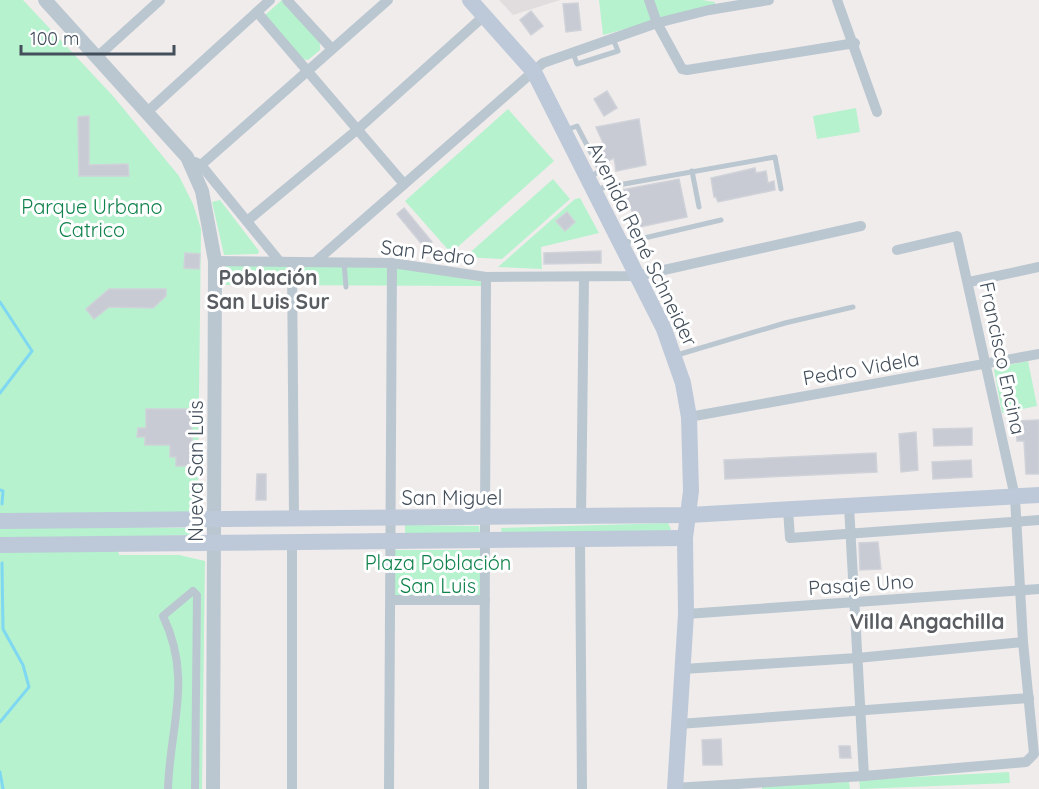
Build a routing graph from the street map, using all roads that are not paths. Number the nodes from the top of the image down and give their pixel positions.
1 (45, 0) edge
2 (160, 0) edge
3 (270, 0) edge
4 (287, 0) edge
5 (388, 0) edge
6 (470, 0) edge
7 (649, 0) edge
8 (769, 0) edge
9 (837, 0) edge
10 (257, 12) junction
11 (484, 16) junction
12 (657, 23) junction
13 (855, 43) junction
14 (332, 50) junction
15 (96, 58) junction
16 (307, 71) junction
17 (534, 72) junction
18 (877, 112) dead end
19 (146, 113) junction
20 (358, 129) junction
21 (187, 157) junction
22 (201, 165) junction
23 (692, 171) junction
24 (404, 184) junction
25 (592, 184) junction
26 (781, 189) dead end
27 (699, 207) dead end
28 (721, 220) dead end
29 (247, 221) junction
30 (861, 226) dead end
31 (621, 244) junction
32 (897, 250) dead end
33 (215, 261) junction
34 (280, 262) junction
35 (292, 262) junction
36 (315, 262) junction
37 (344, 262) junction
38 (392, 263) junction
39 (1039, 267) edge
40 (637, 276) junction
41 (486, 277) junction
42 (584, 278) junction
43 (969, 282) junction
44 (346, 287) dead end
45 (853, 307) dead end
46 (1039, 354) edge
47 (676, 356) junction
48 (987, 364) junction
49 (689, 417) junction
50 (1039, 495) edge
51 (1015, 497) junction
52 (849, 506) junction
53 (788, 510) junction
54 (690, 515) junction
55 (486, 518) junction
56 (581, 518) junction
57 (391, 519) junction
58 (294, 520) junction
59 (1039, 520) edge
60 (0, 521) edge
61 (214, 521) junction
62 (47, 522) junction
63 (1016, 522) junction
64 (851, 534) junction
65 (685, 538) junction
66 (580, 541) junction
67 (485, 542) junction
68 (292, 543) junction
69 (391, 543) junction
70 (46, 544) junction
71 (214, 544) junction
72 (3, 545) edge
73 (1039, 589) edge
74 (1019, 591) junction
75 (391, 600) junction
76 (485, 600) junction
77 (855, 602) junction
78 (686, 614) junction
79 (1023, 642) junction
80 (857, 658) junction
81 (683, 669) junction
82 (1029, 698) junction
83 (860, 711) junction
84 (680, 724) junction
85 (864, 777) junction
86 (675, 788) edge
87 (168, 789) edge
88 (195, 789) edge
89 (213, 789) edge
90 (292, 789) edge
91 (389, 789) edge
92 (484, 789) edge
93 (582, 789) edge

1 - 15 street, Nueva San Luis
2 - 15 street
3 - 10 street
4 - 14 street
5 - 14 street
6 - 11 main road, Avenida René Schneider
7 - 12 street
8 - 12 street
9 - 13 street
10 - 16 street
10 - 19 street
11 - 17 main road, Avenida René Schneider
11 - 20 street
12 - 13 street
12 - 17 street
13 - 18 street
14 - 16 street
15 - 19 street, Nueva San Luis
16 - 20 street
16 - 22 street
17 - 24 street
17 - 25 main road, Avenida René Schneider
19 - 21 street, Nueva San Luis
20 - 24 street
20 - 29 street
21 - 22 street, Nueva San Luis
21 - 33 street, Nueva San Luis
22 - 29 street, Nueva San Luis
23 - 25 lane
23 - 26 lane
23 - 27 lane
24 - 36 street
25 - 31 main road, Avenida René Schneider
28 - 31 lane
29 - 34 street, Nueva San Luis
30 - 40 street, San Pedro
31 - 40 main road, Avenida René Schneider
32 - 43 street, Francisco Encina
33 - 34 street, San Pedro
33 - 61 street, Nueva San Luis
34 - 35 street, San Pedro
35 - 36 street, San Pedro
35 - 58 street
36 - 37 street, San Pedro
37 - 38 street, San Pedro
37 - 44 lane
38 - 41 street, San Pedro
38 - 57 street
39 - 43 street
40 - 42 street, San Pedro
40 - 47 main road, Avenida René Schneider
41 - 42 street, San Pedro
41 - 55 street
42 - 56 street
43 - 48 street, Francisco Encina
45 - 47 lane
46 - 48 street, Pedro Videla
47 - 49 main road, Avenida René Schneider
48 - 49 street, Pedro Videla
48 - 51 street, Francisco Encina
49 - 54 main road, Avenida René Schneider
50 - 51 main road, San Miguel
51 - 52 main road, San Miguel
51 - 63 street, Francisco Encina
52 - 53 main road, San Miguel
52 - 64 street
53 - 54 main road, San Miguel
53 - 64 street
54 - 56 main road, San Miguel
54 - 65 main road, Avenida René Schneider
55 - 56 main road, San Miguel
55 - 57 main road, San Miguel
55 - 67 street
57 - 58 main road, San Miguel
57 - 69 street
58 - 61 main road, San Miguel
59 - 63 street
60 - 62 main road, San Miguel
61 - 62 main road, San Miguel
61 - 71 street, Nueva San Luis
62 - 70 main road
63 - 64 street
63 - 74 street, Francisco Encina
64 - 77 street
65 - 66 main road
65 - 78 main road, Avenida René Schneider
66 - 67 main road
66 - 93 street
67 - 69 main road
67 - 76 street
68 - 69 main road
68 - 71 main road
68 - 90 street
69 - 75 street
70 - 71 main road
70 - 72 main road
71 - 89 street, Nueva San Luis
73 - 74 street, Pasaje Uno
74 - 77 street, Pasaje Uno
74 - 79 street, Francisco Encina
75 - 76 street
75 - 91 street
76 - 92 street
77 - 78 street, Pasaje Uno
77 - 80 street
78 - 81 main road, Avenida René Schneider
79 - 80 street
79 - 82 street, Francisco Encina
80 - 81 street
80 - 83 street
81 - 84 main road, Avenida René Schneider
82 - 83 street
82 - 85 street, Francisco Encina
83 - 84 street
83 - 85 street
84 - 86 main road, Avenida René Schneider
85 - 86 street
87 - 88 street

